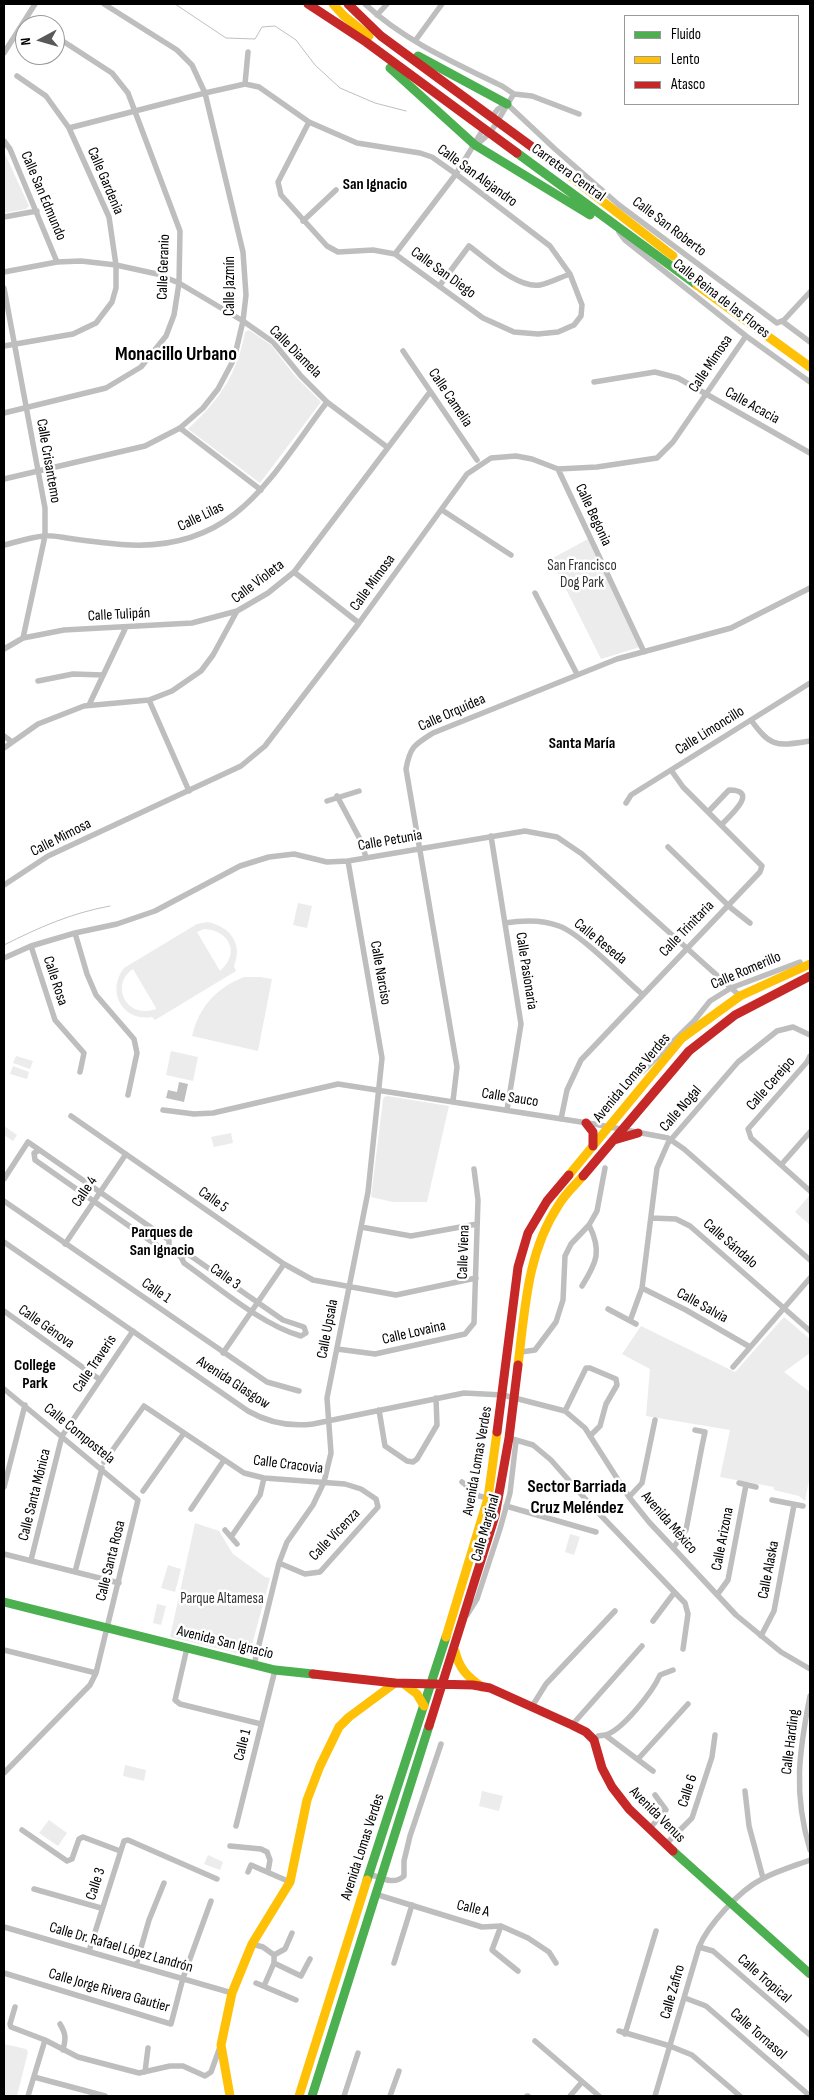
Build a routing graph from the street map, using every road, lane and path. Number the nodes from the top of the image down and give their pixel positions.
1 (35, 4) edge
2 (104, 4) edge
3 (308, 4) edge
4 (333, 4) edge
5 (348, 4) edge
6 (365, 4) edge
7 (387, 4) edge
8 (442, 4) edge
9 (377, 15) junction
10 (381, 36) junction
11 (415, 41) junction
12 (65, 42) edge
13 (366, 42) junction
14 (248, 52) dead end
15 (4, 53) edge
16 (17, 76) dead end
17 (245, 84) junction
18 (205, 92) junction
19 (514, 94) junction
20 (507, 104) junction
21 (135, 110) junction
22 (476, 113) junction
23 (579, 114) dead end
24 (309, 122) junction
25 (69, 128) junction
26 (505, 136) junction
27 (4, 141) edge
28 (475, 145) junction
29 (456, 174) junction
30 (336, 190) dead end
31 (37, 211) junction
32 (4, 217) edge
33 (303, 221) junction
34 (619, 232) junction
35 (395, 254) junction
36 (58, 262) junction
37 (669, 263) junction
38 (116, 265) junction
39 (4, 272) edge
40 (570, 274) junction
41 (179, 284) junction
42 (440, 285) junction
43 (4, 288) edge
44 (810, 292) edge
45 (243, 321) junction
46 (780, 322) junction
47 (746, 336) junction
48 (810, 342) edge
49 (15, 344) junction
50 (4, 346) edge
51 (403, 351) dead end
52 (810, 359) edge
53 (810, 367) edge
54 (594, 382) dead end
55 (810, 382) edge
56 (430, 392) junction
57 (705, 395) junction
58 (327, 402) junction
59 (26, 408) junction
60 (4, 413) edge
61 (180, 428) junction
62 (387, 447) junction
63 (810, 453) edge
64 (490, 458) junction
65 (477, 460) junction
66 (558, 469) junction
67 (38, 471) junction
68 (467, 474) junction
69 (4, 479) edge
70 (261, 490) junction
71 (442, 510) junction
72 (45, 536) junction
73 (4, 545) edge
74 (512, 555) dead end
75 (294, 572) junction
76 (810, 588) edge
77 (535, 593) dead end
78 (237, 611) junction
79 (219, 617) junction
80 (360, 622) junction
81 (126, 627) junction
82 (227, 628) junction
83 (23, 638) junction
84 (4, 649) edge
85 (644, 652) junction
86 (577, 674) junction
87 (102, 675) junction
88 (38, 681) dead end
89 (810, 683) edge
90 (149, 700) junction
91 (89, 705) junction
92 (751, 720) junction
93 (4, 736) edge
94 (810, 741) edge
95 (12, 742) junction
96 (4, 748) edge
97 (671, 770) junction
98 (189, 790) junction
99 (359, 791) dead end
100 (337, 796) junction
101 (327, 800) dead end
102 (626, 803) dead end
103 (708, 812) junction
104 (721, 825) junction
105 (491, 836) junction
106 (668, 847) dead end
107 (420, 848) junction
108 (366, 858) junction
109 (348, 861) junction
110 (4, 885) edge
111 (728, 905) junction
112 (506, 923) junction
113 (750, 923) dead end
114 (75, 933) junction
115 (31, 946) junction
116 (687, 948) junction
117 (4, 958) edge
118 (800, 962) dead end
119 (810, 964) edge
120 (809, 977) edge
121 (732, 988) junction
122 (642, 994) junction
123 (740, 996) junction
124 (810, 1035) edge
125 (810, 1056) edge
126 (80, 1072) dead end
127 (642, 1072) dead end
128 (379, 1090) junction
129 (128, 1095) dead end
130 (453, 1101) junction
131 (163, 1110) dead end
132 (507, 1110) junction
133 (71, 1116) dead end
134 (561, 1119) junction
135 (586, 1123) junction
136 (608, 1128) junction
137 (621, 1130) junction
138 (810, 1132) edge
139 (638, 1133) junction
140 (670, 1140) junction
141 (611, 1141) junction
142 (593, 1146) junction
143 (38, 1151) junction
144 (126, 1154) junction
145 (781, 1165) junction
146 (605, 1168) dead end
147 (474, 1169) dead end
148 (4, 1179) edge
149 (99, 1192) junction
150 (810, 1192) edge
151 (4, 1201) edge
152 (93, 1201) junction
153 (651, 1218) junction
154 (477, 1224) junction
155 (589, 1225) junction
156 (361, 1226) junction
157 (4, 1242) edge
158 (65, 1244) junction
159 (169, 1248) junction
160 (181, 1256) junction
161 (810, 1260) edge
162 (284, 1264) junction
163 (476, 1278) junction
164 (810, 1278) edge
165 (582, 1286) dead end
166 (349, 1287) junction
167 (642, 1288) junction
168 (258, 1302) junction
169 (784, 1308) junction
170 (608, 1309) dead end
171 (252, 1310) junction
172 (4, 1312) edge
173 (133, 1331) junction
174 (810, 1331) edge
175 (466, 1334) joint
176 (750, 1347) junction
177 (337, 1349) junction
178 (521, 1352) junction
179 (223, 1353) junction
180 (733, 1367) dead end
181 (99, 1379) junction
182 (4, 1388) edge
183 (299, 1391) dead end
184 (503, 1395) junction
185 (436, 1398) junction
186 (515, 1398) junction
187 (24, 1406) junction
188 (380, 1410) junction
189 (564, 1411) junction
190 (655, 1420) dead end
191 (329, 1421) junction
192 (695, 1430) dead end
193 (184, 1433) junction
194 (62, 1436) junction
195 (590, 1436) junction
196 (513, 1440) junction
197 (224, 1460) junction
198 (104, 1462) dead end
199 (102, 1468) junction
200 (264, 1478) junction
201 (324, 1482) junction
202 (462, 1482) dead end
203 (738, 1483) dead end
204 (746, 1485) junction
205 (4, 1487) edge
206 (756, 1487) dead end
207 (144, 1491) dead end
208 (629, 1497) junction
209 (488, 1498) junction
210 (138, 1500) joint
211 (772, 1500) dead end
212 (794, 1505) junction
213 (506, 1506) junction
214 (803, 1506) dead end
215 (378, 1507) joint
216 (191, 1509) dead end
217 (225, 1530) dead end
218 (596, 1532) dead end
219 (231, 1537) junction
220 (236, 1544) dead end
221 (673, 1548) junction
222 (4, 1554) edge
223 (32, 1560) junction
224 (280, 1563) junction
225 (75, 1572) junction
226 (119, 1583) junction
227 (674, 1593) junction
228 (718, 1595) junction
229 (4, 1602) edge
230 (615, 1611) dead end
231 (465, 1616) junction
232 (653, 1621) dead end
233 (107, 1628) junction
234 (761, 1636) junction
235 (642, 1646) dead end
236 (187, 1648) junction
237 (455, 1648) junction
238 (683, 1649) dead end
239 (4, 1650) edge
240 (254, 1665) junction
241 (275, 1670) junction
242 (673, 1670) dead end
243 (810, 1670) edge
244 (96, 1673) junction
245 (399, 1684) junction
246 (431, 1684) junction
247 (443, 1684) junction
248 (482, 1687) junction
249 (810, 1696) edge
250 (688, 1704) dead end
251 (424, 1706) junction
252 (531, 1708) junction
253 (261, 1724) junction
254 (572, 1725) junction
255 (715, 1735) dead end
256 (605, 1736) junction
257 (594, 1740) junction
258 (441, 1744) dead end
259 (638, 1759) junction
260 (654, 1771) dead end
261 (4, 1772) edge
262 (745, 1791) dead end
263 (655, 1795) dead end
264 (236, 1826) dead end
265 (650, 1829) junction
266 (22, 1830) dead end
267 (666, 1844) junction
268 (230, 1846) dead end
269 (810, 1850) edge
270 (120, 1851) junction
271 (810, 1860) edge
272 (268, 1871) junction
273 (248, 1872) dead end
274 (369, 1874) junction
275 (380, 1877) junction
276 (763, 1878) junction
277 (217, 1879) dead end
278 (290, 1882) junction
279 (164, 1883) dead end
280 (34, 1889) dead end
281 (375, 1894) junction
282 (211, 1901) dead end
283 (732, 1904) junction
284 (412, 1905) junction
285 (102, 1908) junction
286 (501, 1926) junction
287 (4, 1927) edge
288 (656, 1931) dead end
289 (292, 1933) dead end
290 (252, 1944) junction
291 (699, 1948) junction
292 (89, 1951) junction
293 (274, 1955) junction
294 (310, 1959) dead end
295 (274, 1963) junction
296 (394, 1963) dead end
297 (556, 1963) dead end
298 (136, 1965) junction
299 (518, 1971) dead end
300 (4, 1973) edge
301 (810, 1974) edge
302 (183, 1978) junction
303 (256, 1983) dead end
304 (264, 1986) junction
305 (232, 1993) junction
306 (685, 1998) junction
307 (296, 2000) dead end
308 (15, 2007) dead end
309 (60, 2024) dead end
310 (619, 2032) dead end
311 (626, 2034) junction
312 (810, 2035) edge
313 (45, 2040) junction
314 (534, 2041) dead end
315 (221, 2045) junction
316 (670, 2046) junction
317 (148, 2048) dead end
318 (63, 2050) junction
319 (358, 2053) dead end
320 (399, 2071) dead end
321 (144, 2072) junction
322 (34, 2077) junction
323 (582, 2082) junction
324 (28, 2096) edge
325 (105, 2096) edge
326 (230, 2096) edge
327 (299, 2096) edge
328 (312, 2096) edge
329 (344, 2096) edge
330 (390, 2096) edge
331 (570, 2096) edge
332 (599, 2096) edge
333 (658, 2096) edge
334 (740, 2096) edge
335 (810, 2096) edge

1 - 15 street
2 - 18 street, Calle Jazmín
3 - 13 main road, Carretera Central
4 - 22 main road
5 - 10 main road, Carretera Central
6 - 9 street
7 - 9 street
8 - 11 street
9 - 11 street
10 - 20 main road
10 - 22 main road, Carretera Central
11 - 19 street
12 - 21 street, Calle Geranio
13 - 22 main road, Carretera Central
13 - 28 main road
14 - 17 street
16 - 25 street, Calle Gardenia
17 - 18 street
17 - 24 street, Calle San Alejandro
18 - 21 street
18 - 45 street, Calle Jazmín
19 - 20 street
19 - 23 street
20 - 28 street
20 - 46 street, Calle San Roberto
21 - 25 street
21 - 41 street, Calle Geranio
22 - 26 main road, Carretera Central
22 - 26 main road, Carretera Central
24 - 29 street, Calle San Alejandro
24 - 33 street, Calle San Diego
25 - 38 street, Calle Gardenia
26 - 37 main road, Carretera Central
26 - 52 main road, Carretera Central
27 - 31 street, Calle San Edmundo
28 - 29 street
28 - 34 main road
29 - 35 street
29 - 40 street, Calle San Alejandro
30 - 33 street
31 - 32 street
31 - 36 street, Calle San Edmundo
33 - 35 street, Calle San Diego
34 - 37 main road
34 - 47 street, Calle Reina de las Flores
35 - 42 street, Calle San Diego
36 - 38 street, Calle Diamela
36 - 39 street, Calle Diamela
37 - 53 main road, Carretera Central
38 - 41 street, Calle Diamela
38 - 49 street, Calle Gardenia
40 - 42 street
40 - 42 street, Calle San Diego
41 - 45 street, Calle Diamela
41 - 59 street, Calle Geranio
43 - 49 street, Calle Crisantemo
44 - 46 street
45 - 58 street, Calle Diamela
45 - 61 street, Calle Jazmín
46 - 48 street, Calle San Roberto
47 - 55 street, Calle Reina de las Flores
47 - 57 street, Calle Mimosa
49 - 50 street, Calle Gardenia
49 - 59 street, Calle Crisantemo
51 - 56 street, Calle Camelia
54 - 57 street, Calle Acacia
56 - 62 street, Calle Violeta
56 - 65 street, Calle Camelia
57 - 63 street, Calle Acacia
57 - 66 street, Calle Mimosa
58 - 62 street, Calle Diamela
58 - 70 street, Calle Lilas
59 - 60 street, Calle Geranio
59 - 67 street, Calle Crisantemo
61 - 67 street, Calle Jazmín
61 - 70 street
62 - 75 street, Calle Violeta
64 - 65 street
64 - 66 street, Calle Mimosa
64 - 68 street, Calle Mimosa
65 - 68 street
66 - 85 street, Calle Begonia
67 - 69 street, Calle Jazmín
67 - 72 street, Calle Crisantemo
68 - 71 street, Calle Mimosa
70 - 72 street, Calle Lilas
71 - 74 street
71 - 80 street, Calle Mimosa
72 - 73 street, Calle Lilas
72 - 83 street, Calle Crisantemo
75 - 78 street, Calle Violeta
75 - 80 street
76 - 85 street, Calle Orquídea
77 - 86 street
78 - 79 street, Calle Tulipán
78 - 82 street, Calle Violeta
79 - 81 street, Calle Tulipán
79 - 82 street
80 - 98 street, Calle Mimosa
81 - 83 street, Calle Tulipán
81 - 87 street
82 - 90 street, Calle Violeta
83 - 84 street, Calle Tulipán
85 - 86 street, Calle Orquídea
86 - 107 street, Calle Orquídea
87 - 88 street
87 - 91 street
89 - 92 street, Calle Limoncillo
90 - 91 street, Calle Violeta
90 - 98 street
91 - 95 street, Calle Violeta
92 - 94 street
92 - 97 street, Calle Limoncillo
93 - 95 street
95 - 96 street, Calle Violeta
97 - 102 street, Calle Limoncillo
97 - 103 street, Calle Trinitaria
98 - 110 street, Calle Mimosa
99 - 100 street
100 - 101 street
100 - 108 street
103 - 104 street, Calle Trinitaria
103 - 104 street
104 - 111 street, Calle Trinitaria
105 - 107 street, Calle Petunia
105 - 112 street, Calle Pasionaria
105 - 116 street, Calle Petunia
106 - 111 street
107 - 108 street, Calle Petunia
107 - 130 street, Calle Orquídea
108 - 109 street, Calle Petunia
109 - 114 street, Calle Petunia
109 - 128 street, Calle Narciso
111 - 113 street
111 - 116 street, Calle Trinitaria
112 - 122 street, Calle Reseda
112 - 132 street, Calle Pasionaria
114 - 115 street, Calle Petunia
114 - 129 street
115 - 117 street, Calle Petunia
115 - 126 street, Calle Rosa
116 - 121 street, Calle Petunia
116 - 122 street, Calle Trinitaria
118 - 121 street, Calle Romerillo
119 - 123 main road, Avenida Lomas Verdes
120 - 137 main road, Avenida Lomas Verdes
121 - 123 street, Calle Petunia
121 - 127 street, Calle Romerillo
122 - 134 street, Calle Trinitaria
123 - 136 main road, Avenida Lomas Verdes
124 - 140 street, Calle Nogal
125 - 145 street, Calle Cereipo
128 - 130 street, Calle Sauco
128 - 131 street, Calle Sauco
128 - 156 street, Calle Upsala
130 - 132 street, Calle Sauco
132 - 134 street, Calle Sauco
133 - 144 street, Calle 5
134 - 135 street, Calle Sauco
135 - 136 street, Calle Sauco
135 - 142 main road
136 - 137 street, Calle Sauco
136 - 142 main road, Avenida Lomas Verdes
137 - 139 street, Calle Sauco
137 - 141 main road, Avenida Lomas Verdes
138 - 145 street
139 - 140 street, Calle Sauco
139 - 141 main road
140 - 153 street, Calle Nogal
140 - 161 street, Calle Sauco
141 - 178 main road, Avenida Lomas Verdes
142 - 184 main road, Avenida Lomas Verdes
143 - 148 street, Calle 3
143 - 149 street
143 - 152 street, Calle 3
144 - 149 street, Calle 4
144 - 162 street, Calle 5
145 - 150 street, Calle Cereipo
146 - 155 street
147 - 154 street, Calle Viena
149 - 152 street, Calle 4
149 - 159 street
151 - 158 street, Calle 1
152 - 158 street, Calle 4
152 - 159 street, Calle 3
153 - 167 street, Calle Nogal
153 - 169 street, Calle Sándalo
154 - 156 street
154 - 163 street, Calle Viena
155 - 165 street
155 - 178 street
156 - 166 street, Calle Upsala
157 - 173 street, Avenida Glasgow
158 - 179 street, Calle 1
159 - 160 street, Calle 3
160 - 168 street
160 - 171 street, Calle 3
162 - 166 street, Calle 5
162 - 168 street
163 - 166 street, Calle 5
163 - 175 street, Calle Viena
164 - 169 street
166 - 177 street, Calle Upsala
167 - 170 street, Calle Nogal
167 - 176 street, Calle Salvia
168 - 171 street
168 - 171 street, Calle 3
169 - 174 street, Calle Sándalo
169 - 176 street
171 - 179 street
172 - 181 street, Calle Génova
173 - 181 street, Calle Traveris
173 - 191 street, Avenida Glasgow
175 - 177 street, Calle Lovaina
176 - 180 street
177 - 191 street, Calle Upsala
178 - 186 main road, Avenida Lomas Verdes
179 - 183 street, Calle 1
181 - 194 street, Calle Traveris
182 - 187 street, Calle Compostela
184 - 185 street, Avenida Glasgow
184 - 186 street, Avenida Glasgow
184 - 209 main road, Avenida Lomas Verdes
185 - 188 street, Avenida Glasgow
185 - 188 street
186 - 189 street, Avenida México
186 - 196 main road, Avenida Lomas Verdes
187 - 194 street, Calle Compostela
187 - 205 street
188 - 191 street, Avenida Glasgow
189 - 195 street, Avenida México
189 - 195 street
190 - 208 street
191 - 201 street, Calle Upsala
192 - 221 street
193 - 197 street, Calle Cracovia
193 - 198 street, Calle Cracovia
193 - 207 street
194 - 199 street, Calle Compostela
194 - 223 street, Calle Santa Mónica
195 - 208 street, Avenida México
196 - 213 street, Calle Marginal
196 - 227 street
196 - 231 main road, Avenida Lomas Verdes
197 - 200 street, Calle Cracovia
197 - 216 street
199 - 210 street, Calle Compostela
199 - 225 street
200 - 201 street, Calle Cracovia
200 - 219 street
201 - 215 street, Calle Cracovia
201 - 224 street, Calle Upsala
202 - 209 street
203 - 204 street
204 - 206 street
204 - 228 street, Calle Arizona
208 - 221 street, Avenida México
209 - 246 main road, Avenida Lomas Verdes
210 - 226 street, Calle Santa Rosa
211 - 212 street
212 - 214 street
212 - 234 street, Calle Alaska
213 - 218 street
213 - 231 street, Calle Marginal
215 - 224 street, Calle Vicenza
217 - 219 street
219 - 220 street
221 - 228 street, Avenida México
222 - 223 street
223 - 225 street
224 - 240 street, Calle Upsala
225 - 226 street
226 - 233 street, Calle Santa Rosa
227 - 232 street
227 - 238 street
228 - 234 street, Avenida México
229 - 233 main road, Avenida San Ignacio
230 - 252 street
231 - 237 main road, Avenida Lomas Verdes
233 - 236 main road, Avenida San Ignacio
233 - 244 street, Calle Santa Rosa
234 - 243 street, Avenida México
235 - 254 street
236 - 240 main road, Avenida San Ignacio
236 - 253 street
237 - 247 main road, Avenida Lomas Verdes
237 - 248 main road
239 - 244 street
240 - 241 main road, Avenida San Ignacio
241 - 245 main road, Avenida San Ignacio
241 - 253 street, Calle 1
242 - 256 street
244 - 261 street
245 - 246 main road, Avenida San Ignacio
245 - 251 main road
245 - 278 main road
246 - 247 main road, Avenida San Ignacio
246 - 251 main road, Avenida Lomas Verdes
247 - 248 main road
247 - 275 main road, Avenida Lomas Verdes
248 - 252 main road
249 - 269 street, Calle Harding
250 - 259 street
251 - 274 main road, Avenida Lomas Verdes
252 - 254 main road
253 - 264 street, Calle 1
254 - 257 main road
255 - 267 street, Calle 6
256 - 257 street
256 - 259 street
257 - 265 main road, Avenida Venus
258 - 275 street
259 - 260 street
262 - 276 street
263 - 265 street
265 - 267 main road, Avenida Venus
266 - 270 street
267 - 283 main road, Avenida Venus
268 - 272 street
270 - 277 street, Calle 3
270 - 285 street, Calle 3
271 - 276 street, Calle Zafiro
272 - 273 street
272 - 278 street
274 - 275 street
274 - 327 main road, Avenida Lomas Verdes
275 - 281 main road, Avenida Lomas Verdes
276 - 283 street, Calle Zafiro
278 - 290 main road
279 - 298 street
280 - 285 street
281 - 284 street, Calle A
281 - 328 main road, Avenida Lomas Verdes
282 - 302 street, Calle Jorge Rivera Gautier
283 - 291 street, Calle Zafiro
283 - 301 main road, Avenida Venus
284 - 286 street, Calle A
284 - 296 street
285 - 292 street, Calle 3
286 - 297 street, Calle A
286 - 299 street
287 - 292 street, Calle Dr. Rafael López Landrón
288 - 311 street
289 - 293 street
290 - 293 street
290 - 305 main road
291 - 306 street, Calle Zafiro
291 - 312 street, Calle Tropical
292 - 298 street, Calle Dr. Rafael López Landrón
293 - 295 street
294 - 295 street
295 - 304 street
298 - 302 street, Calle Dr. Rafael López Landrón
300 - 302 street, Calle Jorge Rivera Gautier
302 - 305 street, Calle Dr. Rafael López Landrón
303 - 304 street
304 - 307 street
305 - 315 main road
306 - 316 street, Calle Zafiro
306 - 335 street, Calle Tornasol
308 - 313 street
309 - 318 street
310 - 311 street
311 - 316 street
313 - 318 street
313 - 322 street
314 - 323 street
315 - 321 street
315 - 326 main road
316 - 333 street, Calle Zafiro
316 - 334 street
317 - 321 street
318 - 321 street
319 - 329 street
320 - 330 street
322 - 324 street
322 - 325 street
323 - 331 street
323 - 332 street

